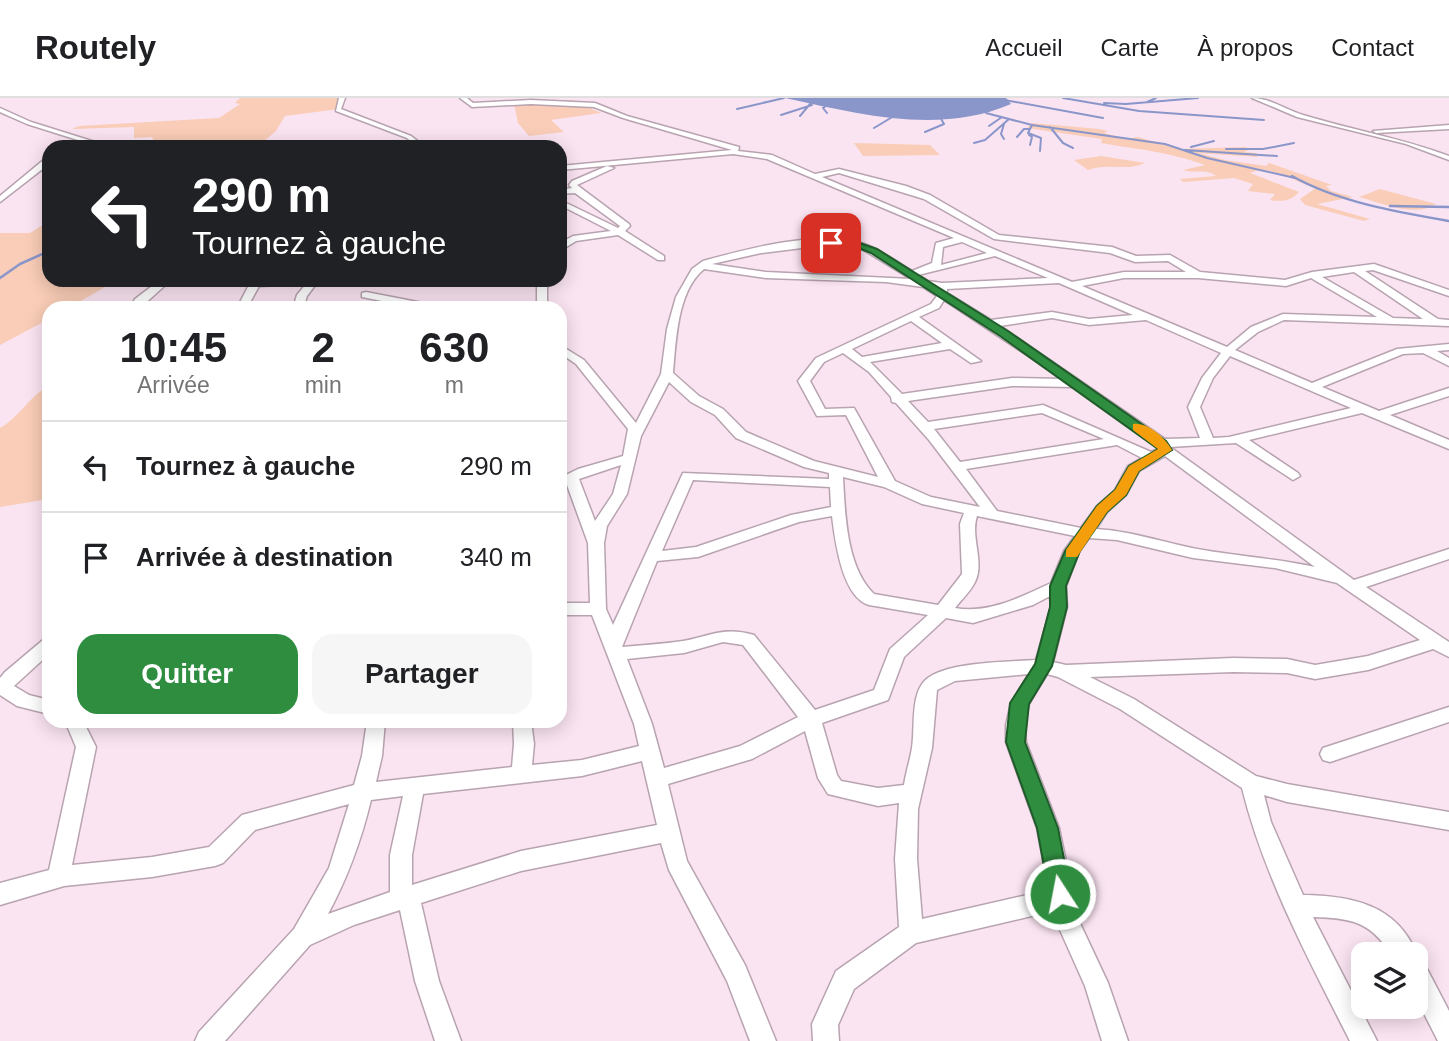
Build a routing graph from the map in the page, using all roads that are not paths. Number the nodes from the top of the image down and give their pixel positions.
1 (342, 98) edge
2 (463, 98) edge
3 (513, 98) edge
4 (1255, 98) edge
5 (531, 102) junction
6 (0, 110) edge
7 (1449, 127) edge
8 (1353, 131) junction
9 (84, 140) edge
10 (413, 140) edge
11 (748, 153) junction
12 (1449, 158) edge
13 (633, 161) junction
14 (42, 166) edge
15 (567, 167) edge
16 (816, 176) junction
17 (577, 190) junction
18 (567, 191) edge
19 (0, 200) edge
20 (567, 206) edge
21 (620, 232) junction
22 (995, 236) junction
23 (567, 241) edge
24 (967, 241) junction
25 (997, 253) junction
26 (661, 258) dead end
27 (701, 265) junction
28 (1354, 269) junction
29 (931, 270) junction
30 (911, 275) junction
31 (1199, 275) junction
32 (1312, 275) junction
33 (1067, 283) junction
34 (926, 285) junction
35 (157, 287) edge
36 (356, 287) edge
37 (942, 291) junction
38 (1449, 293) edge
39 (367, 296) junction
40 (139, 301) edge
41 (365, 301) edge
42 (382, 301) edge
43 (394, 301) edge
44 (912, 317) junction
45 (1148, 317) junction
46 (1392, 321) junction
47 (1436, 323) junction
48 (1449, 323) edge
49 (989, 324) junction
50 (951, 345) junction
51 (1449, 347) edge
52 (845, 349) junction
53 (1427, 350) junction
54 (1230, 352) junction
55 (567, 353) edge
56 (862, 360) junction
57 (975, 361) dead end
58 (580, 362) junction
59 (567, 363) edge
60 (1449, 363) edge
61 (667, 373) junction
62 (1074, 383) junction
63 (1312, 387) junction
64 (1449, 392) edge
65 (896, 399) junction
66 (1363, 409) junction
67 (1379, 415) junction
68 (923, 427) junction
69 (635, 436) junction
70 (1238, 439) junction
71 (1119, 441) junction
72 (1208, 441) junction
73 (1449, 445) edge
74 (1159, 450) junction
75 (628, 459) junction
76 (955, 467) junction
77 (1293, 476) dead end
78 (836, 477) junction
79 (567, 480) edge
80 (567, 482) edge
81 (889, 484) junction
82 (838, 510) junction
83 (972, 510) junction
84 (992, 514) junction
85 (1088, 533) junction
86 (596, 543) junction
87 (1449, 554) edge
88 (651, 557) junction
89 (1347, 583) junction
90 (1058, 586) junction
91 (567, 608) edge
92 (598, 609) junction
93 (942, 612) junction
94 (1442, 646) edge
95 (615, 649) junction
96 (42, 650) edge
97 (1043, 666) junction
98 (1063, 671) junction
99 (42, 705) edge
100 (1449, 714) edge
101 (811, 719) junction
102 (77, 728) edge
103 (375, 728) edge
104 (523, 728) edge
105 (649, 751) junction
106 (1330, 754) dead end
107 (521, 775) junction
108 (656, 779) junction
109 (1251, 783) junction
110 (415, 785) junction
111 (363, 792) junction
112 (913, 792) junction
113 (1449, 821) edge
114 (669, 832) junction
115 (58, 877) junction
116 (0, 894) edge
117 (1061, 898) junction
118 (405, 899) junction
119 (1298, 906) junction
120 (911, 933) junction
121 (302, 937) junction
122 (1397, 942) edge
123 (1428, 997) edge
124 (1449, 1036) edge
125 (208, 1041) edge
126 (448, 1041) edge
127 (763, 1041) edge
128 (826, 1041) edge
129 (1115, 1041) edge
130 (1364, 1041) edge

1 - 10 street
2 - 5 street
3 - 5 street
4 - 8 street
5 - 11 street
6 - 9 street
7 - 8 street
8 - 12 street
11 - 13 street
11 - 16 street
13 - 15 street
13 - 17 street
14 - 19 street
16 - 22 street
16 - 24 street
17 - 18 street
17 - 21 street
20 - 21 street
21 - 23 street
21 - 26 street
22 - 24 street
22 - 31 street
24 - 25 street
24 - 29 street
25 - 29 street
25 - 33 street
27 - 30 street
27 - 34 street
27 - 61 street
28 - 32 street
28 - 38 street
28 - 47 street
29 - 30 street
30 - 34 street
31 - 32 street
31 - 33 street
32 - 46 street
33 - 37 street
33 - 45 street
34 - 37 street
35 - 40 street
36 - 39 street
37 - 44 street
37 - 49 street
39 - 41 street
39 - 42 street
39 - 43 street
44 - 50 street
44 - 52 street
45 - 49 street
45 - 54 street
46 - 47 street
46 - 54 street
47 - 48 street
49 - 62 street
50 - 56 street
50 - 57 street
51 - 53 street
52 - 56 street
52 - 81 street
53 - 60 street
53 - 63 street
54 - 63 street
54 - 72 street
55 - 58 street
56 - 65 street
58 - 59 street
58 - 69 street
61 - 69 street
61 - 78 street
62 - 65 street
62 - 74 street
63 - 66 street
64 - 67 street
65 - 68 street
66 - 67 street
66 - 70 street
67 - 73 street
68 - 71 street
68 - 76 street
69 - 75 street
70 - 72 street
70 - 77 street
71 - 74 street
71 - 76 street
72 - 74 street
74 - 85 street
74 - 89 street
75 - 79 street
75 - 86 street
76 - 84 street
78 - 81 street
78 - 82 street
78 - 88 street
80 - 86 street
81 - 83 street
82 - 88 street
82 - 93 street
83 - 84 street
83 - 93 street
84 - 85 street
85 - 89 street
85 - 90 street
86 - 92 street
87 - 89 street
88 - 95 street
89 - 94 street
90 - 93 street
90 - 97 street
91 - 92 street
92 - 95 street
93 - 101 street
94 - 98 street
95 - 101 street
95 - 105 street
96 - 99 street
97 - 98 street
97 - 112 street
97 - 117 street
98 - 109 street
100 - 106 street
101 - 108 street
101 - 112 street
102 - 115 street
103 - 111 street
104 - 107 street
105 - 107 street
105 - 108 street
107 - 110 street
108 - 114 street
109 - 113 street
109 - 119 street
110 - 111 street
110 - 118 street
111 - 115 street
111 - 121 street
112 - 120 street
114 - 118 street
114 - 127 street
115 - 116 street
117 - 120 street
117 - 129 street
118 - 121 street
118 - 126 street
119 - 122 street
119 - 130 street
120 - 128 street
121 - 125 street
123 - 124 street

